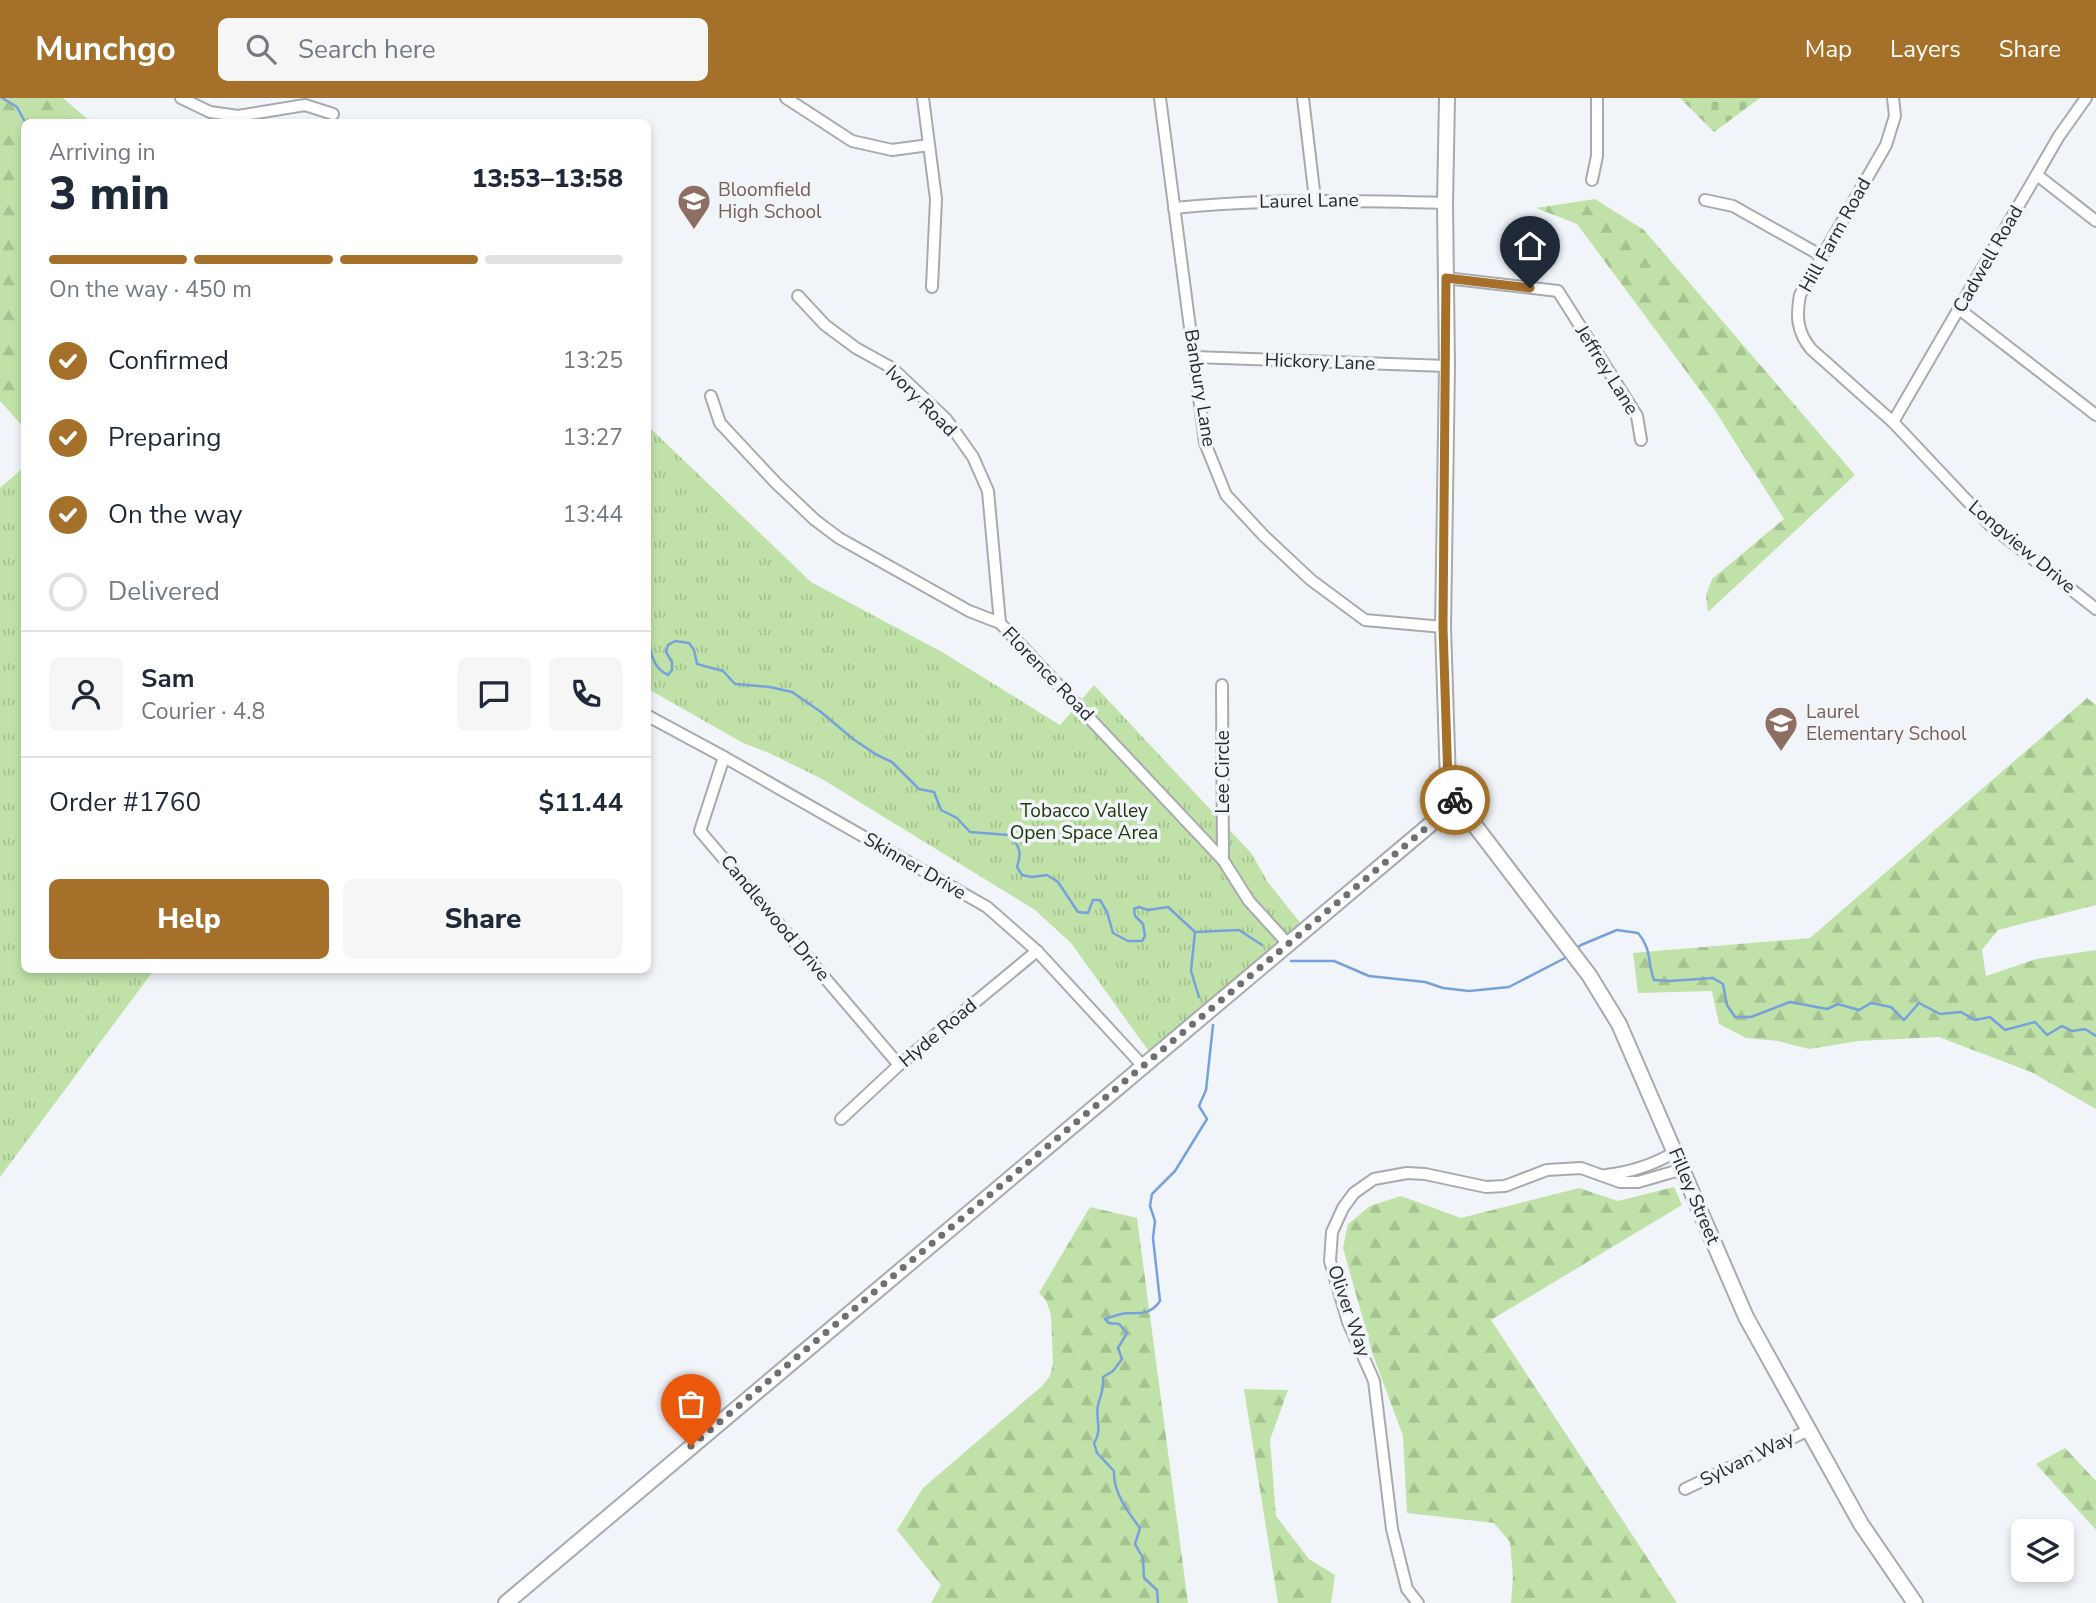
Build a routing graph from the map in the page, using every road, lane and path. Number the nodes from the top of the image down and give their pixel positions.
1 (181, 98) edge
2 (786, 98) edge
3 (923, 98) edge
4 (1160, 98) edge
5 (1303, 98) edge
6 (1447, 98) edge
7 (1597, 98) edge
8 (1893, 98) edge
9 (2086, 98) edge
10 (333, 114) dead end
11 (929, 145) junction
12 (2036, 175) junction
13 (1592, 180) dead end
14 (1315, 199) junction
15 (1705, 200) dead end
16 (1444, 203) junction
17 (1174, 208) junction
18 (2096, 221) edge
19 (1822, 256) junction
20 (1446, 278) junction
21 (932, 287) dead end
22 (798, 296) dead end
23 (1959, 309) junction
24 (1194, 357) junction
25 (1447, 366) junction
26 (711, 396) dead end
27 (2096, 415) edge
28 (1893, 422) junction
29 (1641, 440) dead end
30 (2096, 609) edge
31 (1000, 623) junction
32 (1443, 627) junction
33 (1222, 685) dead end
34 (651, 718) edge
35 (724, 757) junction
36 (1478, 789) dead end
37 (1457, 802) junction
38 (1223, 860) junction
39 (1288, 944) junction
40 (1037, 951) junction
41 (899, 1065) junction
42 (1143, 1066) junction
43 (841, 1119) dead end
44 (1675, 1152) junction
45 (1683, 1169) junction
46 (1603, 1175) junction
47 (1809, 1430) junction
48 (1685, 1489) dead end
49 (506, 1603) edge
50 (1418, 1603) edge
51 (1915, 1603) edge

1 - 10 street
2 - 11 street
3 - 11 street
4 - 17 street, Banbury Lane
5 - 14 street
6 - 16 street
7 - 13 street
8 - 19 street, Hill Farm Road
9 - 12 street, Cadwell Road
11 - 21 street
12 - 18 street
12 - 23 street, Cadwell Road
14 - 16 street, Laurel Lane
14 - 17 street, Laurel Lane
15 - 19 street
16 - 20 street
17 - 24 street, Banbury Lane
19 - 28 street, Hill Farm Road
20 - 25 street
20 - 29 street, Jeffrey Lane
22 - 31 street, Ivory Road
23 - 27 street
23 - 28 street, Cadwell Road
24 - 25 street, Hickory Lane
24 - 32 street, Banbury Lane
25 - 32 street
26 - 31 street, Florence Road
28 - 30 street, Longview Drive
31 - 38 street, Florence Road
32 - 37 street
33 - 38 street, Lee Circle
34 - 35 street, Skinner Drive
35 - 40 street, Skinner Drive
35 - 41 street, Candlewood Drive
36 - 37 street
37 - 39 street
37 - 44 street, Filley Street
38 - 39 street, Florence Road
39 - 42 street
40 - 41 street, Hyde Road
40 - 42 street, Skinner Drive
41 - 43 street, Hyde Road
42 - 49 street
44 - 45 street, Filley Street
44 - 46 street, Oliver Way
45 - 46 street, Oliver Way
45 - 47 street, Filley Street
46 - 50 street, Oliver Way
47 - 48 street, Sylvan Way
47 - 51 street, Filley Street

